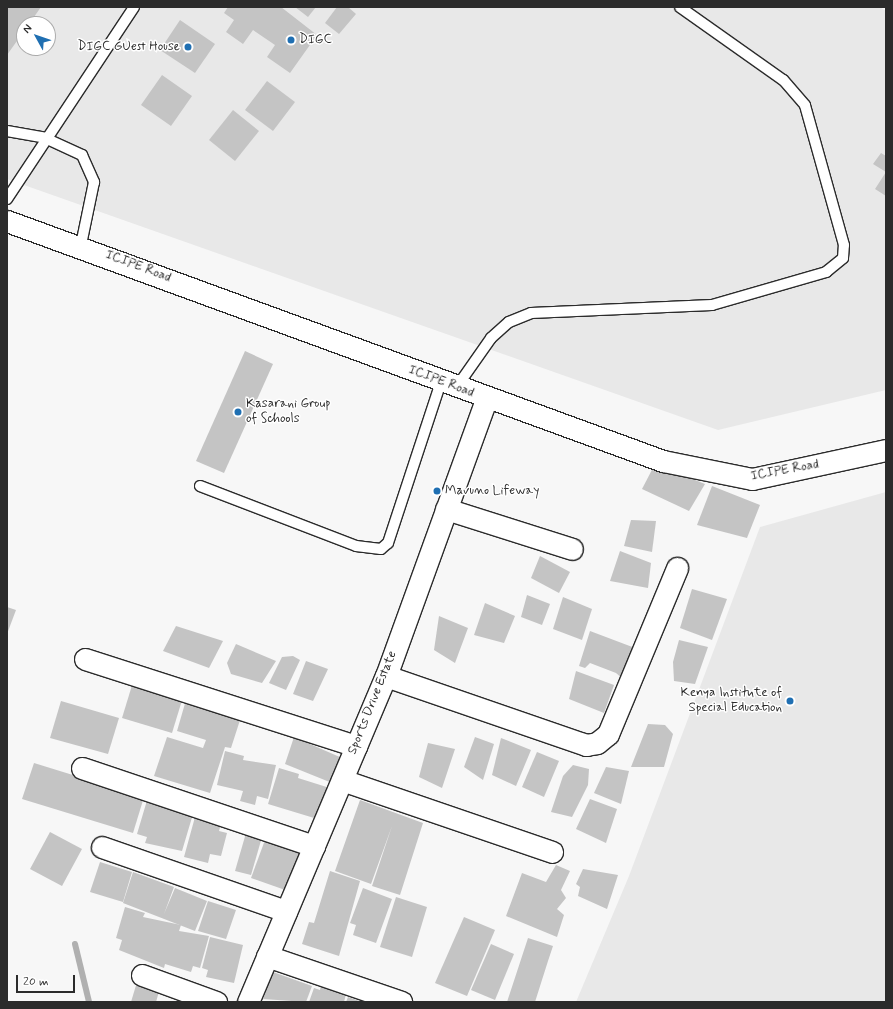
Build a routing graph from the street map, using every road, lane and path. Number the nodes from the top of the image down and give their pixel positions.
1 (134, 7) edge
2 (680, 7) edge
3 (7, 131) edge
4 (45, 138) junction
5 (7, 199) edge
6 (7, 221) edge
7 (81, 245) junction
8 (449, 385) junction
9 (486, 399) junction
10 (886, 450) edge
11 (200, 486) dead end
12 (446, 509) junction
13 (572, 549) dead end
14 (676, 568) dead end
15 (85, 658) dead end
16 (386, 676) junction
17 (356, 746) junction
18 (82, 768) dead end
19 (342, 780) junction
20 (314, 846) junction
21 (102, 847) dead end
22 (552, 852) dead end
23 (286, 911) junction
24 (267, 956) junction
25 (142, 975) dead end
26 (216, 1002) edge
27 (248, 1002) edge
28 (401, 1002) edge

1 - 4 lane
2 - 8 lane
3 - 4 lane
4 - 5 lane
4 - 7 lane
6 - 7 street, ICIPE Road
7 - 8 street, ICIPE Road
8 - 9 street, ICIPE Road
8 - 11 lane
9 - 10 street, ICIPE Road
9 - 12 street, Sports Drive Estate
12 - 13 street
12 - 16 street, Sports Drive Estate
14 - 16 street
15 - 17 street
16 - 17 street, Sports Drive Estate
17 - 19 street, Sports Drive Estate
18 - 20 street
19 - 20 street, Sports Drive Estate
19 - 22 street
20 - 23 street, Sports Drive Estate
21 - 23 street
23 - 24 street, Sports Drive Estate
24 - 27 street, Sports Drive Estate
24 - 28 street
25 - 26 street

